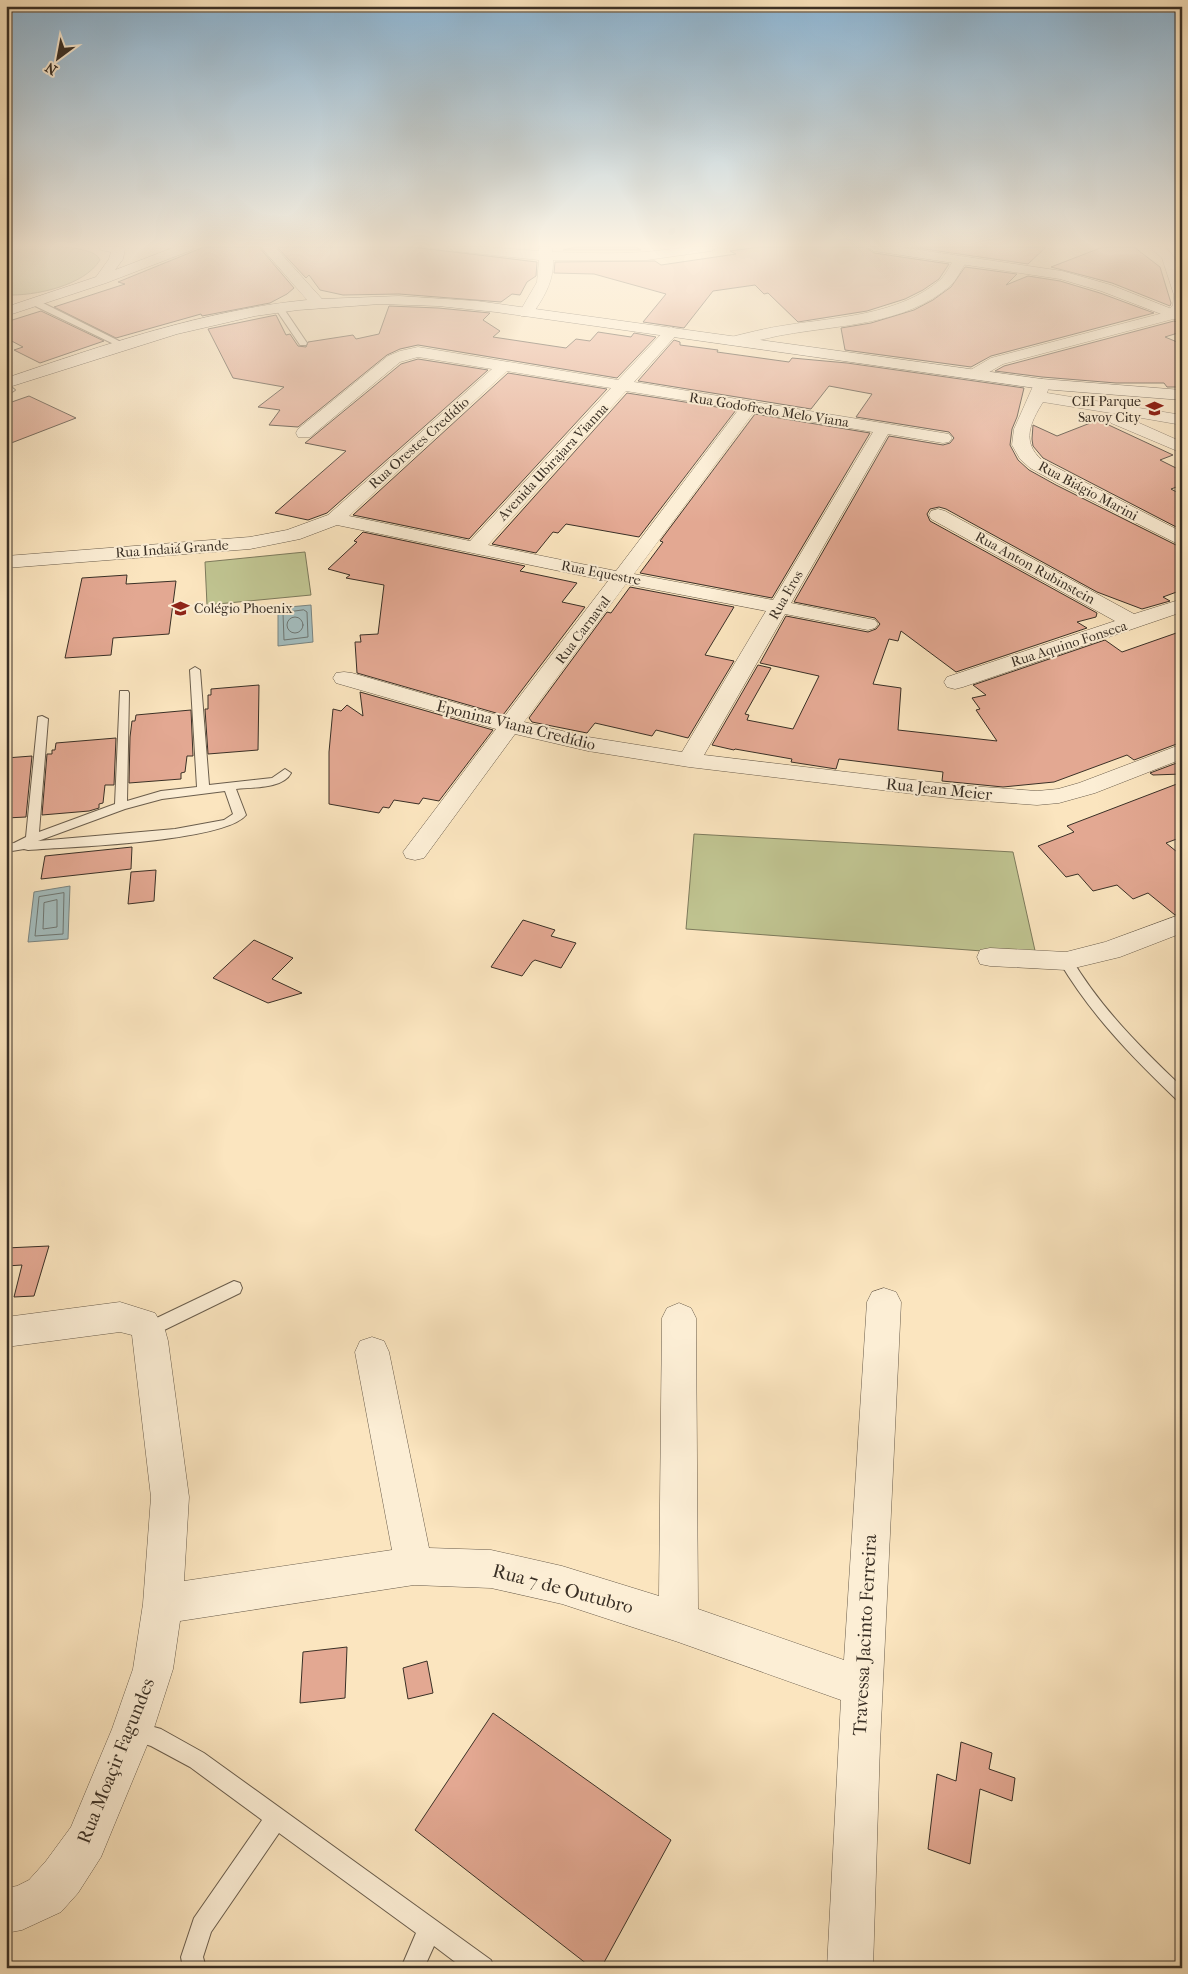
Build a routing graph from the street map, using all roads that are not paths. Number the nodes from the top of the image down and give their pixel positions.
1 (111, 339) edge
2 (143, 339) edge
3 (300, 339) edge
4 (665, 339) edge
5 (719, 339) edge
6 (738, 339) edge
7 (1085, 339) edge
8 (732, 341) junction
9 (303, 343) dead end
10 (123, 345) junction
11 (502, 367) junction
12 (973, 375) junction
13 (6, 384) edge
14 (624, 386) junction
15 (1040, 390) junction
16 (6, 394) edge
17 (1182, 395) edge
18 (750, 407) junction
19 (1096, 407) junction
20 (1182, 420) edge
21 (883, 429) junction
22 (304, 433) dead end
23 (943, 438) dead end
24 (1180, 443) edge
25 (938, 514) dead end
26 (335, 519) junction
27 (1182, 540) edge
28 (475, 547) junction
29 (6, 562) edge
30 (623, 578) junction
31 (1182, 605) edge
32 (779, 607) junction
33 (1133, 622) junction
34 (868, 624) dead end
35 (195, 670) dead end
36 (344, 678) dead end
37 (955, 682) dead end
38 (124, 693) dead end
39 (42, 719) dead end
40 (511, 726) junction
41 (1182, 751) edge
42 (689, 760) junction
43 (286, 773) dead end
44 (229, 787) junction
45 (203, 790) junction
46 (120, 806) junction
47 (32, 840) junction
48 (12, 848) edge
49 (415, 852) dead end
50 (1182, 923) edge
51 (990, 957) dead end
52 (1066, 961) junction
53 (1182, 1096) edge
54 (234, 1288) dead end
55 (884, 1302) dead end
56 (679, 1318) dead end
57 (148, 1330) junction
58 (6, 1332) edge
59 (372, 1352) dead end
60 (414, 1566) junction
61 (164, 1604) junction
62 (678, 1622) junction
63 (862, 1687) junction
64 (132, 1731) junction
65 (276, 1818) junction
66 (6, 1911) edge
67 (430, 1929) junction
68 (195, 1968) edge
69 (412, 1968) edge
70 (483, 1968) edge
71 (850, 1968) edge

1 - 10 lane
2 - 10 street
3 - 9 lane
4 - 14 street, Avenida Ubirajara Vianna
5 - 8 street
6 - 8 street
7 - 12 street
8 - 12 street
10 - 13 street
11 - 14 street, Rua Godofredo Melo Viana
11 - 22 street, Rua Godofredo Melo Viana
11 - 26 street, Rua Orestes Credídio
12 - 15 street
13 - 16 lane
14 - 18 street, Rua Godofredo Melo Viana
14 - 28 street, Avenida Ubirajara Vianna
15 - 17 street
15 - 19 street
15 - 27 street, Rua Biágio Marini
18 - 21 street, Rua Godofredo Melo Viana
18 - 30 street, Rua Carnaval
19 - 20 street
19 - 24 street
21 - 23 street, Rua Godofredo Melo Viana
21 - 32 street, Rua Eros
25 - 33 street, Rua Anton Rubinstein
26 - 28 street, Rua Equestre
26 - 29 street, Rua Indaiá Grande
28 - 30 street, Rua Equestre
30 - 32 street, Rua Equestre
30 - 40 street, Rua Carnaval
31 - 33 street, Rua Aquino Fonseca
32 - 34 street, Rua Equestre
32 - 42 street, Rua Eros
33 - 37 street, Rua Aquino Fonseca
35 - 45 lane
36 - 40 street, Eponina Viana Credídio
38 - 46 lane
39 - 47 lane
40 - 42 street, Eponina Viana Credídio
40 - 49 street, Rua Carnaval
41 - 42 street, Rua Jean Meier
43 - 44 lane
44 - 45 lane
44 - 48 lane
45 - 46 lane
46 - 47 lane
47 - 48 lane
50 - 52 street
51 - 52 street
52 - 53 lane
54 - 57 lane
55 - 63 street, Travessa Jacinto Ferreira
56 - 62 street
57 - 58 street
57 - 61 street, Rua Moaçir Fagundes
59 - 60 street
60 - 61 street, Rua 7 de Outubro
60 - 62 street, Rua 7 de Outubro
61 - 64 street, Rua Moaçir Fagundes
62 - 63 street, Rua 7 de Outubro
63 - 71 street, Travessa Jacinto Ferreira
64 - 65 lane
64 - 66 street, Rua Moaçir Fagundes
65 - 67 lane
65 - 68 lane
67 - 69 lane
67 - 70 lane

